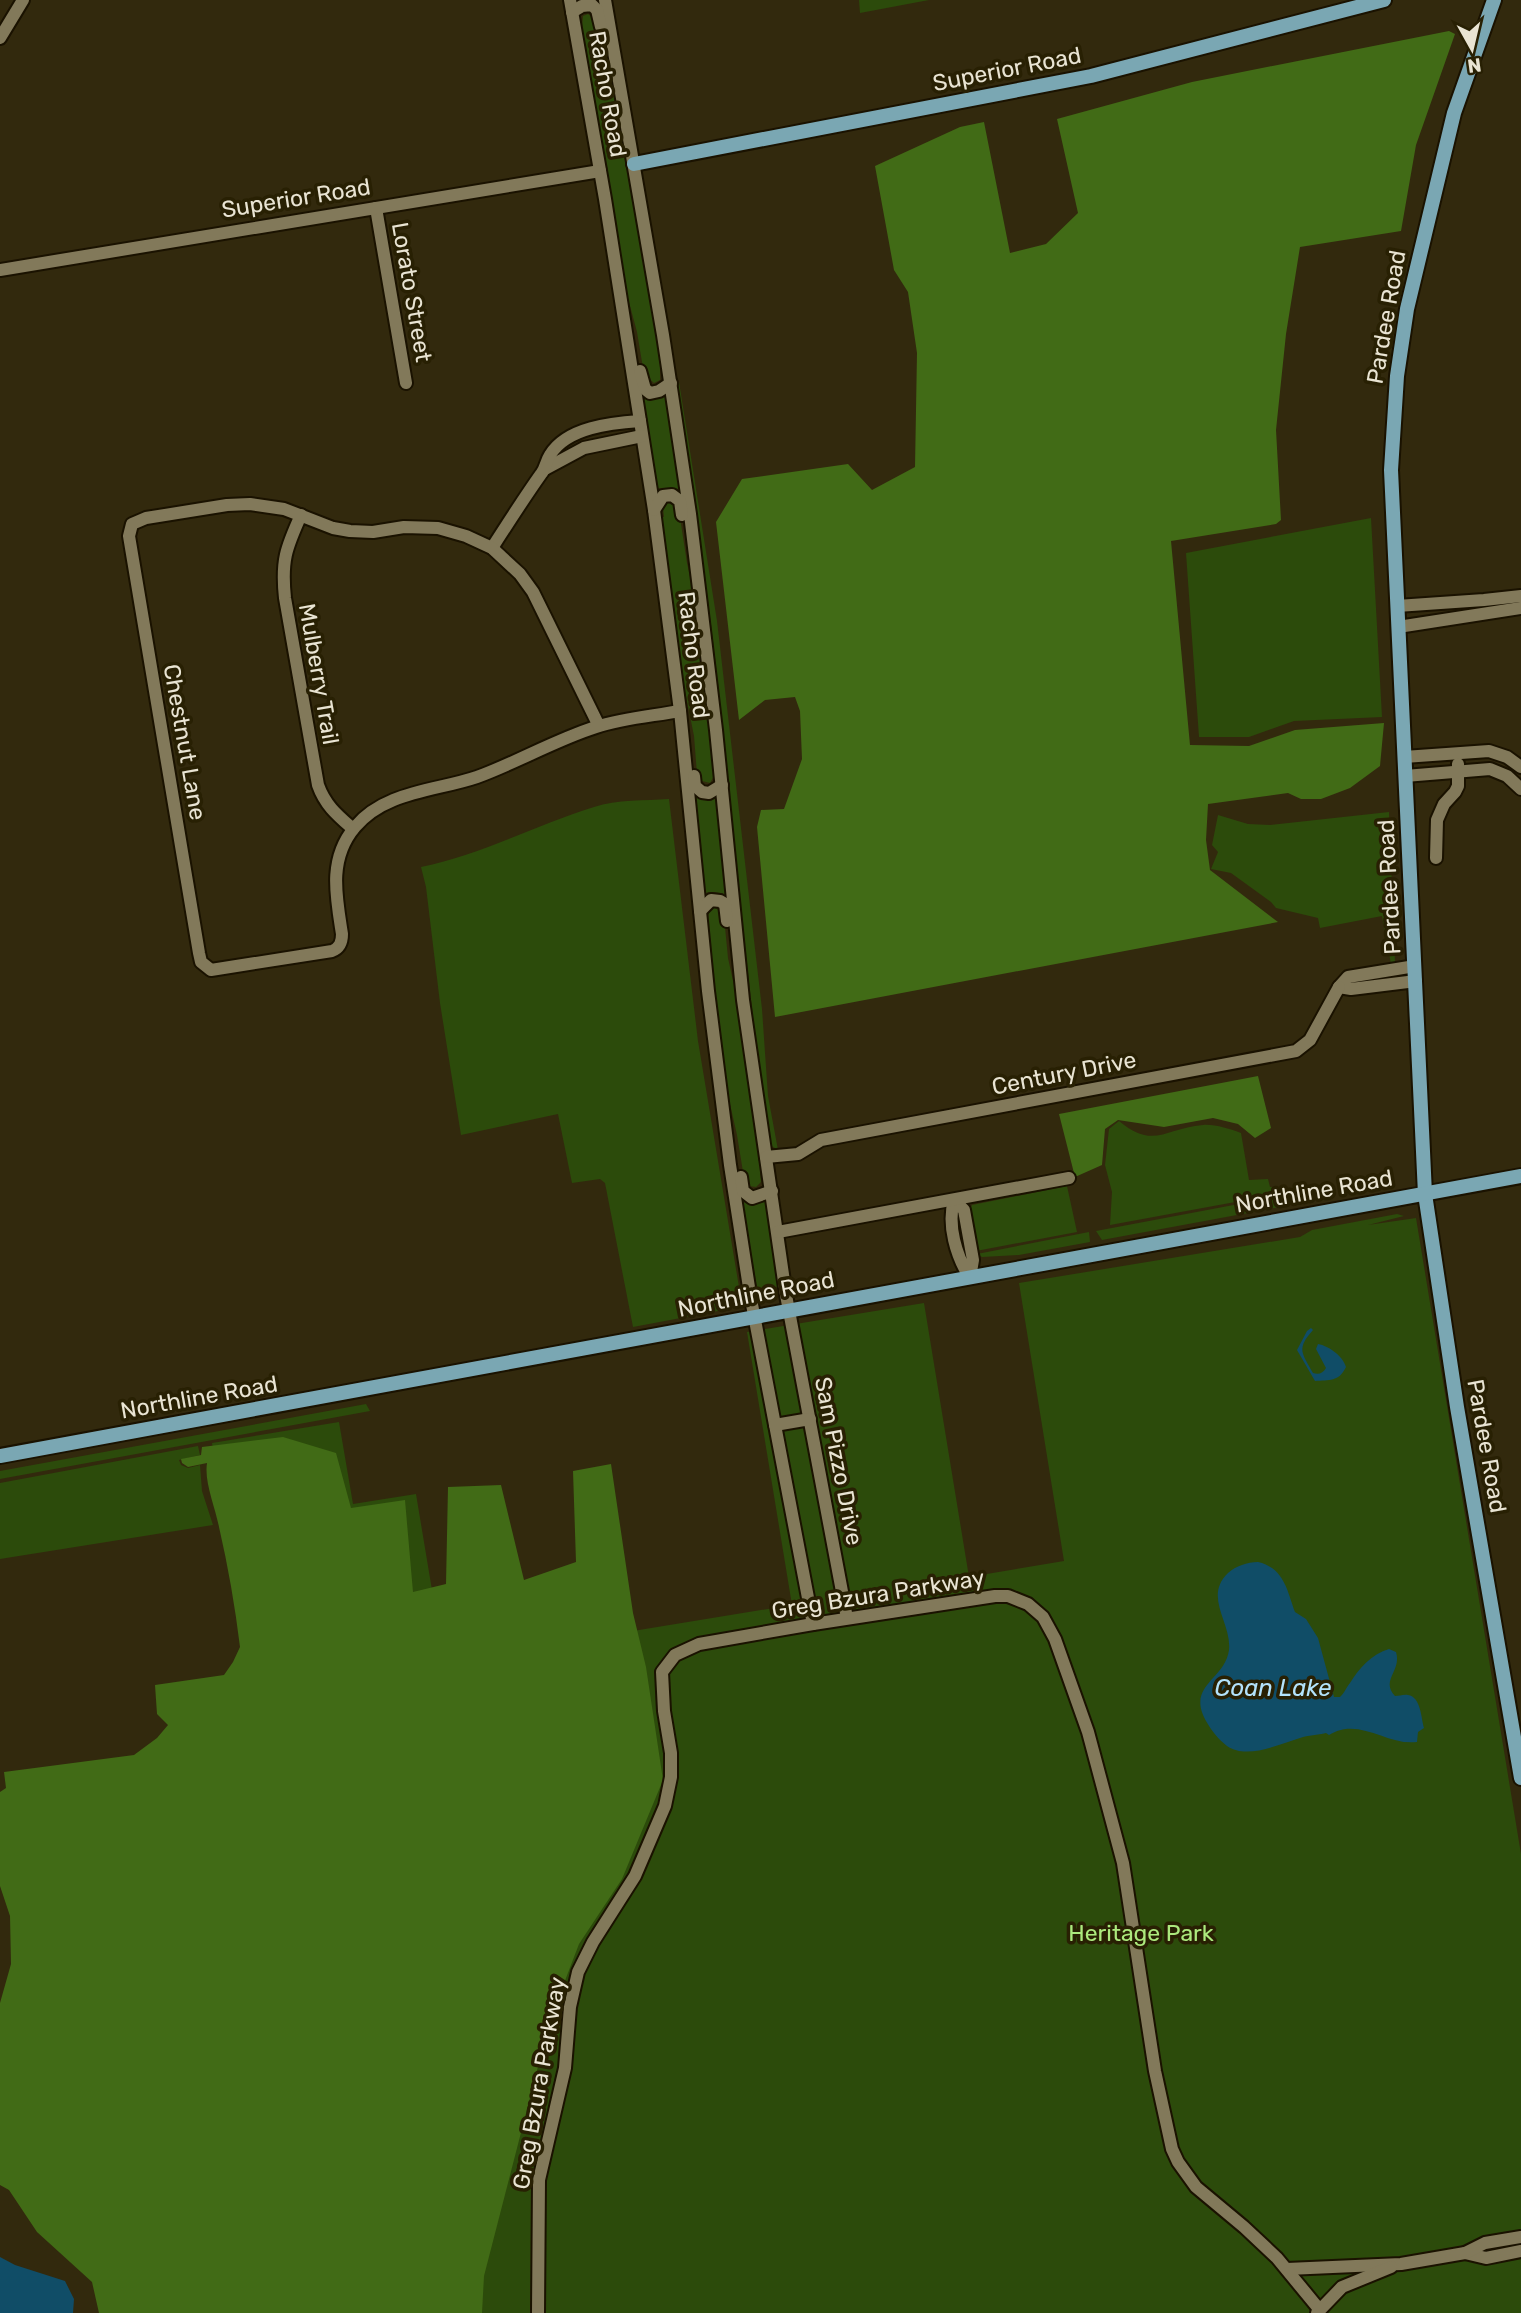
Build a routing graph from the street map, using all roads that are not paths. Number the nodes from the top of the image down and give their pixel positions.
1 (23, 0) edge
2 (605, 0) edge
3 (1384, 0) edge
4 (1494, 0) edge
5 (571, 6) edge
6 (0, 38) edge
7 (627, 122) junction
8 (634, 164) junction
9 (600, 171) junction
10 (376, 208) junction
11 (0, 270) edge
12 (618, 289) junction
13 (406, 383) dead end
14 (671, 383) junction
15 (640, 421) junction
16 (577, 433) junction
17 (642, 436) junction
18 (584, 448) junction
19 (545, 469) junction
20 (654, 510) junction
21 (301, 515) junction
22 (492, 548) junction
23 (1521, 596) edge
24 (1397, 606) junction
25 (702, 607) junction
26 (1521, 608) edge
27 (1398, 627) junction
28 (676, 683) junction
29 (680, 711) junction
30 (599, 726) junction
31 (1458, 754) junction
32 (1405, 757) junction
33 (1518, 764) edge
34 (1459, 771) junction
35 (1405, 776) junction
36 (1507, 776) junction
37 (722, 785) junction
38 (1521, 789) edge
39 (353, 829) junction
40 (1436, 858) dead end
41 (700, 911) junction
42 (1415, 973) junction
43 (743, 1000) junction
44 (719, 1081) junction
45 (766, 1157) junction
46 (1521, 1176) edge
47 (1069, 1178) dead end
48 (772, 1191) junction
49 (1425, 1194) junction
50 (954, 1200) junction
51 (778, 1232) junction
52 (970, 1278) junction
53 (790, 1312) junction
54 (755, 1318) junction
55 (810, 1419) junction
56 (775, 1425) junction
57 (0, 1456) edge
58 (847, 1618) junction
59 (813, 1624) junction
60 (1521, 1778) edge
61 (1521, 2236) edge
62 (1521, 2251) edge
63 (1465, 2253) junction
64 (1401, 2264) junction
65 (1287, 2269) junction
66 (1318, 2311) edge
67 (538, 2313) edge

1 - 6 street
2 - 7 street, Racho Road
3 - 8 main road, Superior Road
4 - 24 main road, Pardee Road
5 - 7 street
5 - 9 street, Racho Road
7 - 8 street, Racho Road
8 - 14 street, Racho Road
9 - 10 street, Superior Road
9 - 12 street, Racho Road
10 - 11 street, Superior Road
10 - 13 street, Lorato Street
12 - 14 street
12 - 15 street, Racho Road
14 - 25 street, Racho Road
15 - 16 street
15 - 17 street, Racho Road
16 - 18 street
16 - 19 street
17 - 18 street
17 - 20 street, Racho Road
18 - 19 street
19 - 22 street
20 - 25 street
20 - 28 street, Racho Road
21 - 22 street
21 - 39 street, Mulberry Trail
21 - 39 street, Chestnut Lane
22 - 30 street
23 - 24 street
24 - 27 main road, Pardee Road
25 - 37 street, Racho Road
26 - 27 street
27 - 32 main road, Pardee Road
28 - 29 street, Racho Road
28 - 37 street
29 - 30 street
29 - 41 street, Racho Road
30 - 39 street
31 - 32 street
31 - 33 street
31 - 34 street
32 - 35 main road, Pardee Road
33 - 36 street
34 - 35 street
34 - 36 street
34 - 40 street
35 - 42 main road, Pardee Road
36 - 38 street
37 - 43 street, Racho Road
41 - 43 street
41 - 44 street, Racho Road
42 - 45 street, Century Drive
42 - 49 main road, Pardee Road
43 - 45 street, Racho Road
44 - 48 street
44 - 54 street, Racho Road
45 - 48 street, Racho Road
46 - 49 main road, Northline Road
47 - 50 street
48 - 51 street, Racho Road
49 - 52 main road, Northline Road
49 - 60 main road, Pardee Road
50 - 51 street
50 - 52 street
51 - 53 street, Racho Road
52 - 53 main road, Northline Road
53 - 54 main road, Northline Road
53 - 55 street, Sam Pizzo Drive
54 - 56 street
54 - 57 main road, Northline Road
55 - 56 street
55 - 58 street, Sam Pizzo Drive
56 - 59 street
58 - 59 street, Greg Bzura Parkway
58 - 65 street, Greg Bzura Parkway
59 - 67 street, Greg Bzura Parkway
61 - 63 street
62 - 63 street
63 - 64 street
64 - 65 street
64 - 66 street
65 - 66 street, Greg Bzura Parkway

